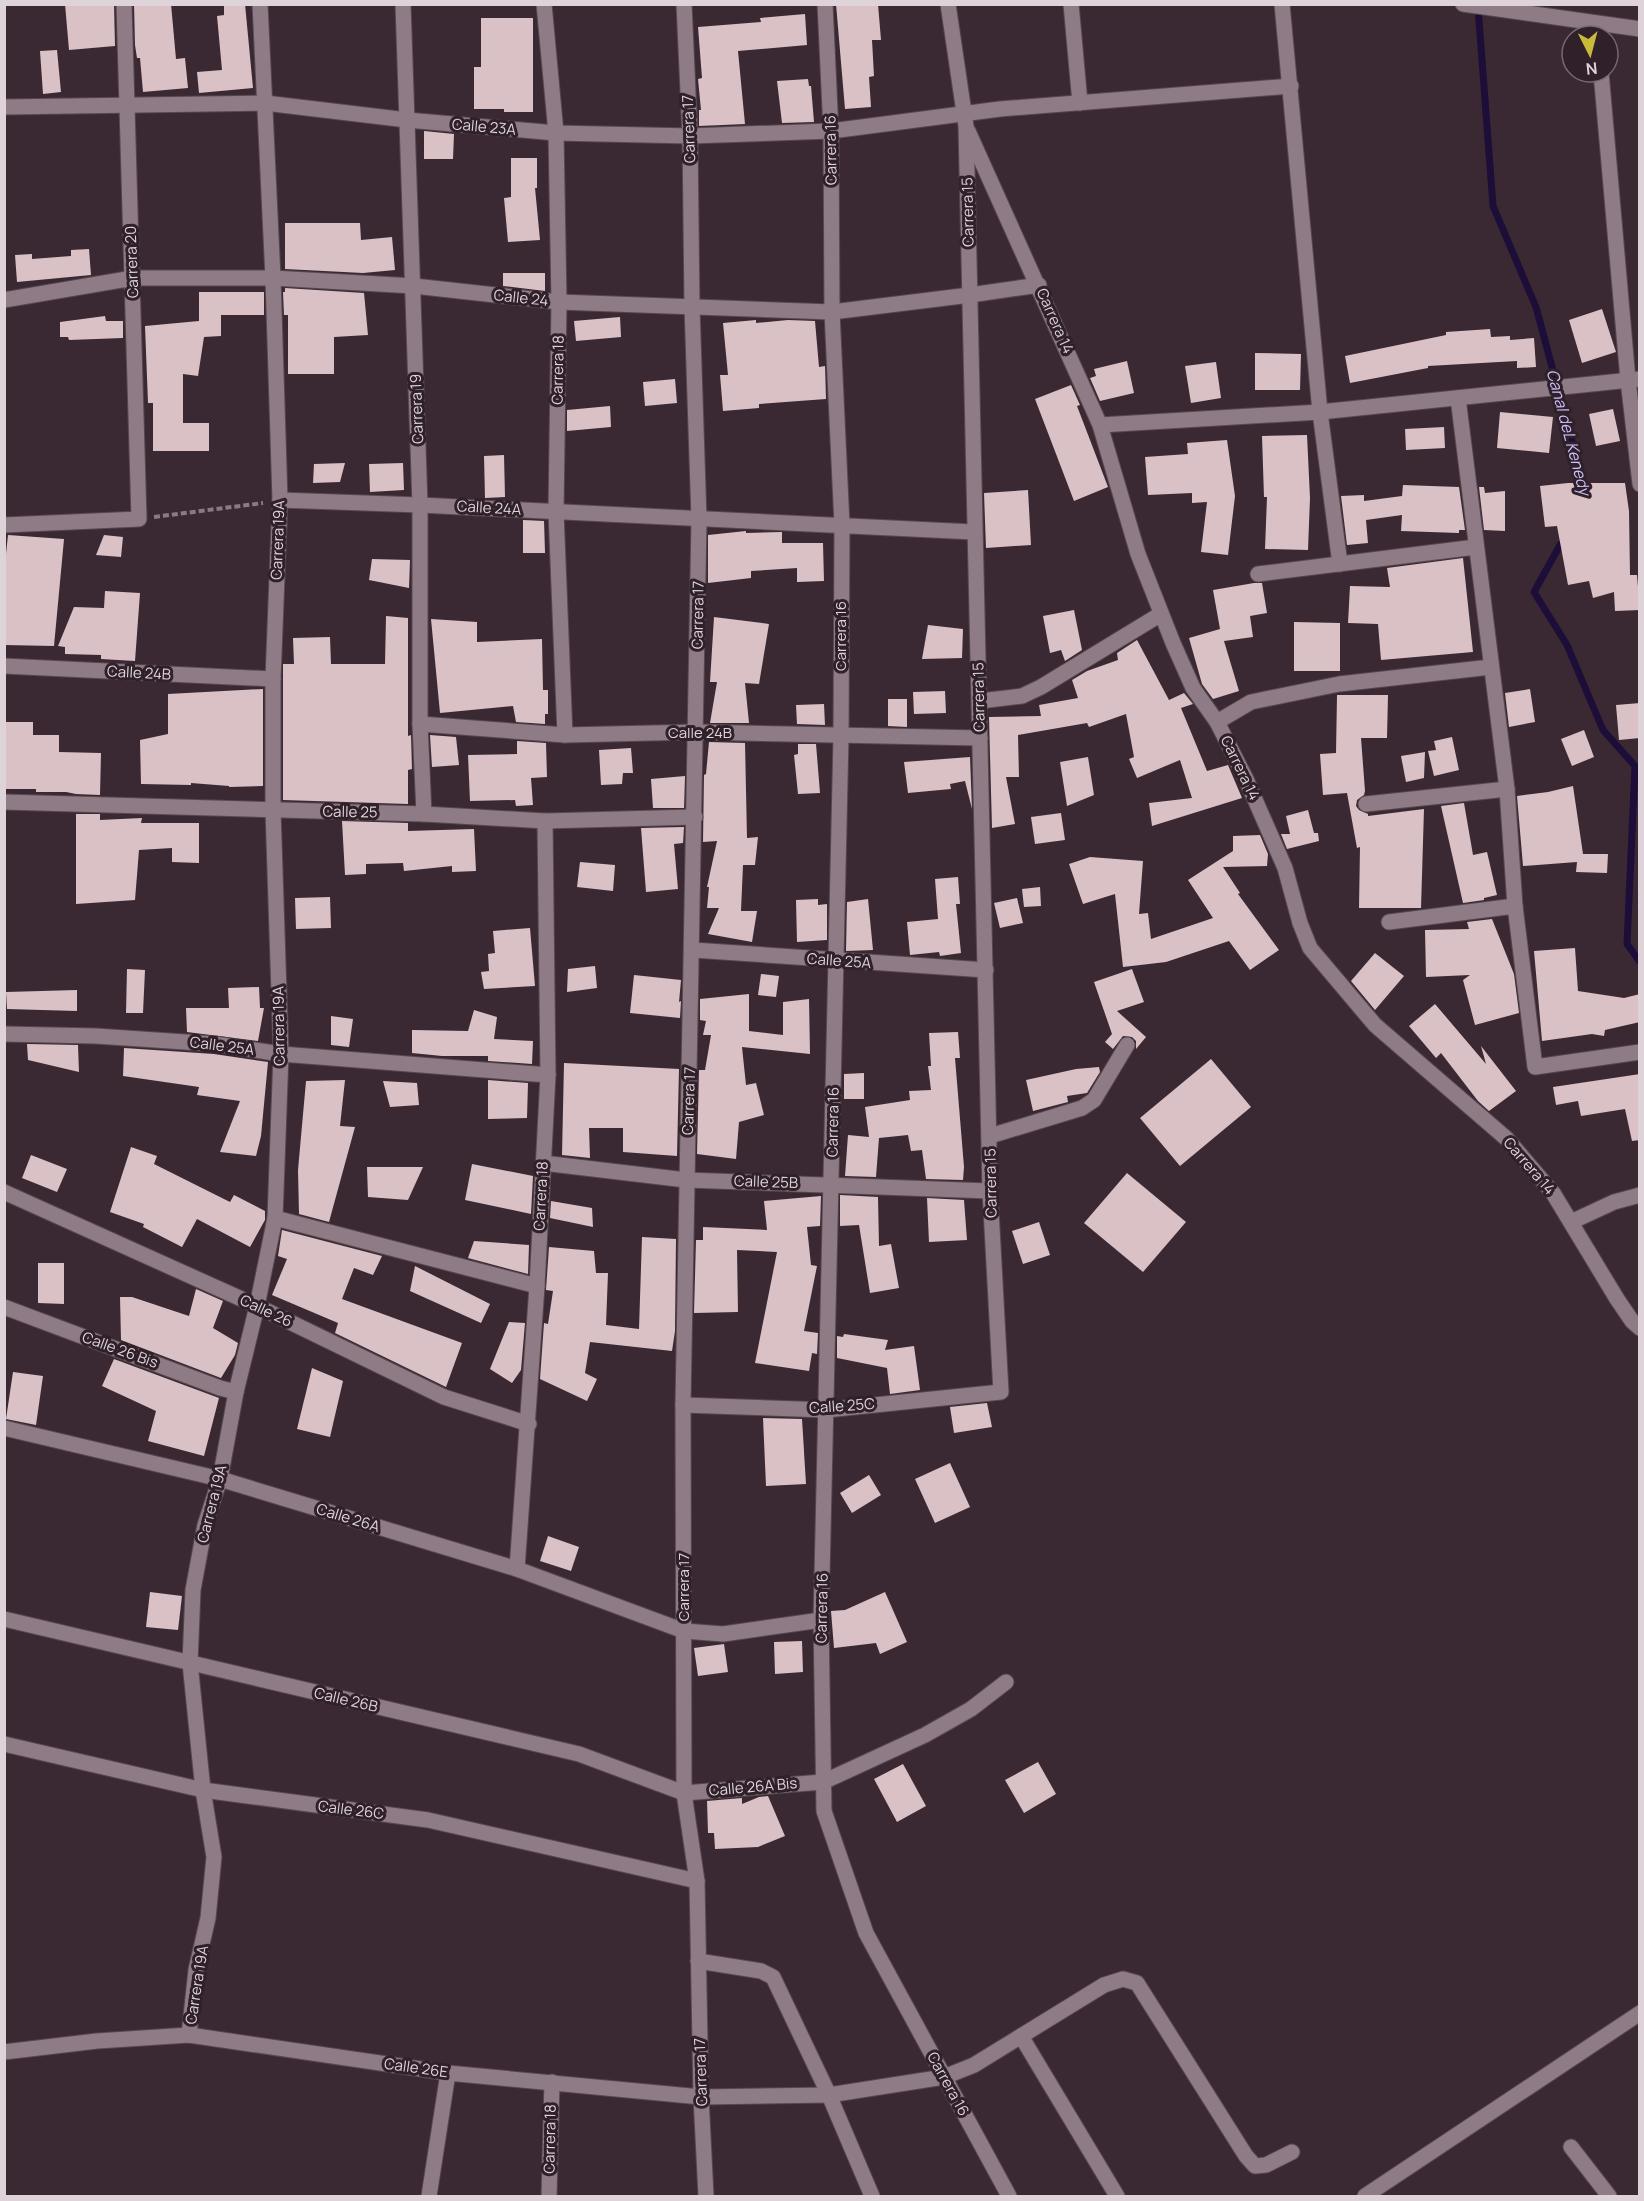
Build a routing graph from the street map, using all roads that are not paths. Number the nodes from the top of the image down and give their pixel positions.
1 (124, 4) edge
2 (261, 4) edge
3 (403, 4) edge
4 (544, 4) edge
5 (684, 4) edge
6 (825, 4) edge
7 (948, 4) edge
8 (1071, 4) edge
9 (1282, 4) edge
10 (1463, 4) edge
11 (1571, 24) edge
12 (1620, 29) edge
13 (1640, 29) edge
14 (1602, 84) edge
15 (1291, 86) junction
16 (265, 103) junction
17 (1080, 103) junction
18 (126, 104) junction
19 (4, 107) edge
20 (406, 120) junction
21 (964, 120) junction
22 (831, 131) junction
23 (556, 133) junction
24 (690, 136) junction
25 (133, 278) junction
26 (273, 278) junction
27 (1039, 285) junction
28 (414, 286) junction
29 (970, 296) junction
30 (4, 300) edge
31 (559, 302) junction
32 (692, 306) junction
33 (832, 312) junction
34 (1634, 380) edge
35 (1458, 398) junction
36 (1320, 412) junction
37 (1100, 425) junction
38 (1640, 484) edge
39 (280, 500) junction
40 (420, 505) junction
41 (556, 512) junction
42 (699, 519) junction
43 (4, 525) edge
44 (842, 525) junction
45 (974, 532) junction
46 (1476, 547) junction
47 (1340, 564) junction
48 (1258, 574) dead end
49 (1161, 614) junction
50 (4, 666) edge
51 (1491, 667) junction
52 (273, 680) junction
53 (980, 701) junction
54 (1216, 722) junction
55 (420, 724) junction
56 (696, 732) junction
57 (565, 735) junction
58 (841, 737) junction
59 (980, 738) junction
60 (1507, 789) junction
61 (4, 802) edge
62 (1366, 804) dead end
63 (273, 810) junction
64 (424, 814) junction
65 (695, 817) junction
66 (545, 822) junction
67 (1515, 906) junction
68 (1389, 922) dead end
69 (693, 950) junction
70 (836, 962) junction
71 (986, 970) junction
72 (4, 1034) edge
73 (1127, 1045) dead end
74 (1640, 1052) edge
75 (281, 1054) junction
76 (548, 1075) junction
77 (990, 1136) junction
78 (543, 1163) junction
79 (686, 1180) junction
80 (831, 1184) junction
81 (4, 1191) edge
82 (990, 1191) junction
83 (1640, 1195) edge
84 (275, 1218) junction
85 (1571, 1222) junction
86 (537, 1286) junction
87 (257, 1306) junction
88 (4, 1307) edge
89 (1640, 1328) edge
90 (236, 1392) junction
91 (1001, 1392) joint
92 (683, 1405) junction
93 (826, 1410) junction
94 (529, 1424) junction
95 (4, 1428) edge
96 (220, 1479) junction
97 (517, 1569) junction
98 (4, 1619) edge
99 (821, 1620) junction
100 (684, 1630) junction
101 (190, 1664) junction
102 (1006, 1682) dead end
103 (4, 1744) edge
104 (823, 1782) junction
105 (203, 1790) junction
106 (684, 1793) junction
107 (697, 1881) junction
108 (698, 1961) junction
109 (1640, 2013) edge
110 (189, 2035) junction
111 (1021, 2036) junction
112 (4, 2052) edge
113 (448, 2073) junction
114 (944, 2077) junction
115 (552, 2082) junction
116 (829, 2095) junction
117 (701, 2097) junction
118 (1571, 2147) dead end
119 (1292, 2152) dead end
120 (429, 2196) edge
121 (549, 2196) edge
122 (706, 2196) edge
123 (872, 2196) edge
124 (1009, 2196) edge
125 (1118, 2196) edge
126 (1365, 2196) edge
127 (1609, 2196) edge

1 - 18 street, Carrera 20
2 - 16 street, Carrera 19A
3 - 20 street, Carrera 19
4 - 23 street, Carrera 18
5 - 24 street, Carrera 17
6 - 22 street, Carrera 16
7 - 21 street, Carrera 15
8 - 17 street
9 - 15 street
10 - 11 street
12 - 13 street
14 - 34 street
15 - 17 street, Calle 23A
15 - 36 street
16 - 18 street, Calle 23A
16 - 20 street, Calle 23A
16 - 26 street, Carrera 19A
17 - 21 street, Calle 23A
18 - 19 street, Calle 23A
18 - 25 street, Carrera 20
20 - 23 street, Calle 23A
20 - 28 street, Carrera 19
21 - 22 street, Calle 23A
21 - 27 street, Carrera 14
21 - 29 street, Carrera 15
22 - 24 street, Calle 23A
22 - 33 street, Carrera 16
23 - 24 street, Calle 23A
23 - 31 street, Carrera 18
24 - 32 street, Carrera 17
25 - 26 street, Calle 24
25 - 30 street, Calle 24
25 - 43 street, Carrera 20
26 - 28 street, Calle 24
26 - 39 street, Carrera 19A
27 - 29 street, Calle 24
27 - 37 street, Carrera 14
28 - 31 street, Calle 24
28 - 40 street, Carrera 19
29 - 33 street, Calle 24
29 - 45 street, Carrera 15
31 - 32 street, Calle 24
31 - 41 street, Carrera 18
32 - 33 street, Calle 24
32 - 42 street, Carrera 17
33 - 44 street, Carrera 16
34 - 35 street
34 - 38 street
35 - 36 street
35 - 46 street
36 - 37 street
36 - 47 street
37 - 49 street, Carrera 14
39 - 40 street, Calle 24A
39 - 52 street, Carrera 19A
40 - 41 street, Calle 24A
40 - 55 street, Carrera 19
41 - 42 street, Calle 24A
41 - 57 street, Carrera 18
42 - 44 street, Calle 24A
42 - 56 street, Carrera 17
44 - 45 street, Calle 24A
44 - 58 street, Carrera 16
45 - 53 street, Carrera 15
46 - 47 street
46 - 51 street
47 - 48 street
49 - 53 street
49 - 54 street, Carrera 14
50 - 52 street, Calle 24B
51 - 54 street
51 - 60 street
52 - 63 street, Carrera 19A
53 - 59 street, Carrera 15
54 - 85 street, Carrera 14
55 - 57 street, Calle 24B
55 - 64 street, Carrera 19
56 - 57 street, Calle 24B
56 - 58 street, Calle 24B
56 - 65 street, Carrera 17
58 - 59 street, Calle 24B
58 - 70 street, Carrera 16
59 - 71 street, Carrera 15
60 - 62 street
60 - 67 street
61 - 63 street, Calle 25
63 - 64 street, Calle 25
63 - 75 street, Carrera 19A
64 - 66 street, Calle 25
65 - 66 street, Calle 25
65 - 69 street, Carrera 17
66 - 76 street, Carrera 18
67 - 68 street
67 - 74 street
69 - 70 street, Calle 25A
69 - 79 street, Carrera 17
70 - 71 street, Calle 25A
70 - 80 street, Carrera 16
71 - 77 street, Carrera 15
72 - 75 street, Calle 25A
73 - 77 street
75 - 76 street, Calle 25A
75 - 84 street, Carrera 19A
76 - 78 street, Carrera 18
77 - 82 street, Carrera 15
78 - 79 street, Calle 25B
78 - 86 street, Carrera 18
79 - 80 street, Calle 25B
79 - 92 street, Carrera 17
80 - 82 street, Calle 25B
80 - 93 street, Carrera 16
81 - 87 street, Calle 26
82 - 91 street, Carrera 15
83 - 85 street
84 - 86 street
84 - 87 street, Carrera 19A
85 - 89 street, Carrera 14
86 - 94 street, Carrera 18
87 - 90 street, Carrera 19A
87 - 94 street, Calle 26
88 - 90 street, Calle 26 Bis
90 - 96 street, Carrera 19A
91 - 93 street, Calle 25C
92 - 93 street, Calle 25C
92 - 100 street, Carrera 17
93 - 99 street, Carrera 16
94 - 97 street, Carrera 18
95 - 96 street, Calle 26A
96 - 97 street, Calle 26A
96 - 101 street, Carrera 19A
97 - 100 street, Calle 26A
98 - 101 street, Calle 26B
99 - 100 street, Calle 26A
99 - 104 street, Carrera 16
100 - 106 street, Carrera 17
101 - 105 street, Carrera 19A
101 - 106 street, Calle 26B
102 - 104 street
103 - 105 street, Calle 26C
104 - 106 street, Calle 26A Bis
104 - 114 street, Carrera 16
105 - 107 street, Calle 26C
105 - 110 street, Carrera 19A
106 - 107 street, Carrera 17
107 - 108 street, Carrera 17
108 - 116 street
108 - 117 street, Carrera 17
109 - 126 street
110 - 112 street, Calle 26E
110 - 113 street, Calle 26E
111 - 114 street, Calle 26E
111 - 119 street, Calle 26E
111 - 125 street
113 - 115 street, Calle 26E
113 - 120 street
114 - 116 street, Calle 26E
114 - 124 street, Carrera 16
115 - 117 street, Calle 26E
115 - 121 street, Carrera 18
116 - 117 street, Calle 26E
116 - 123 street
117 - 122 street, Carrera 17
118 - 127 street

